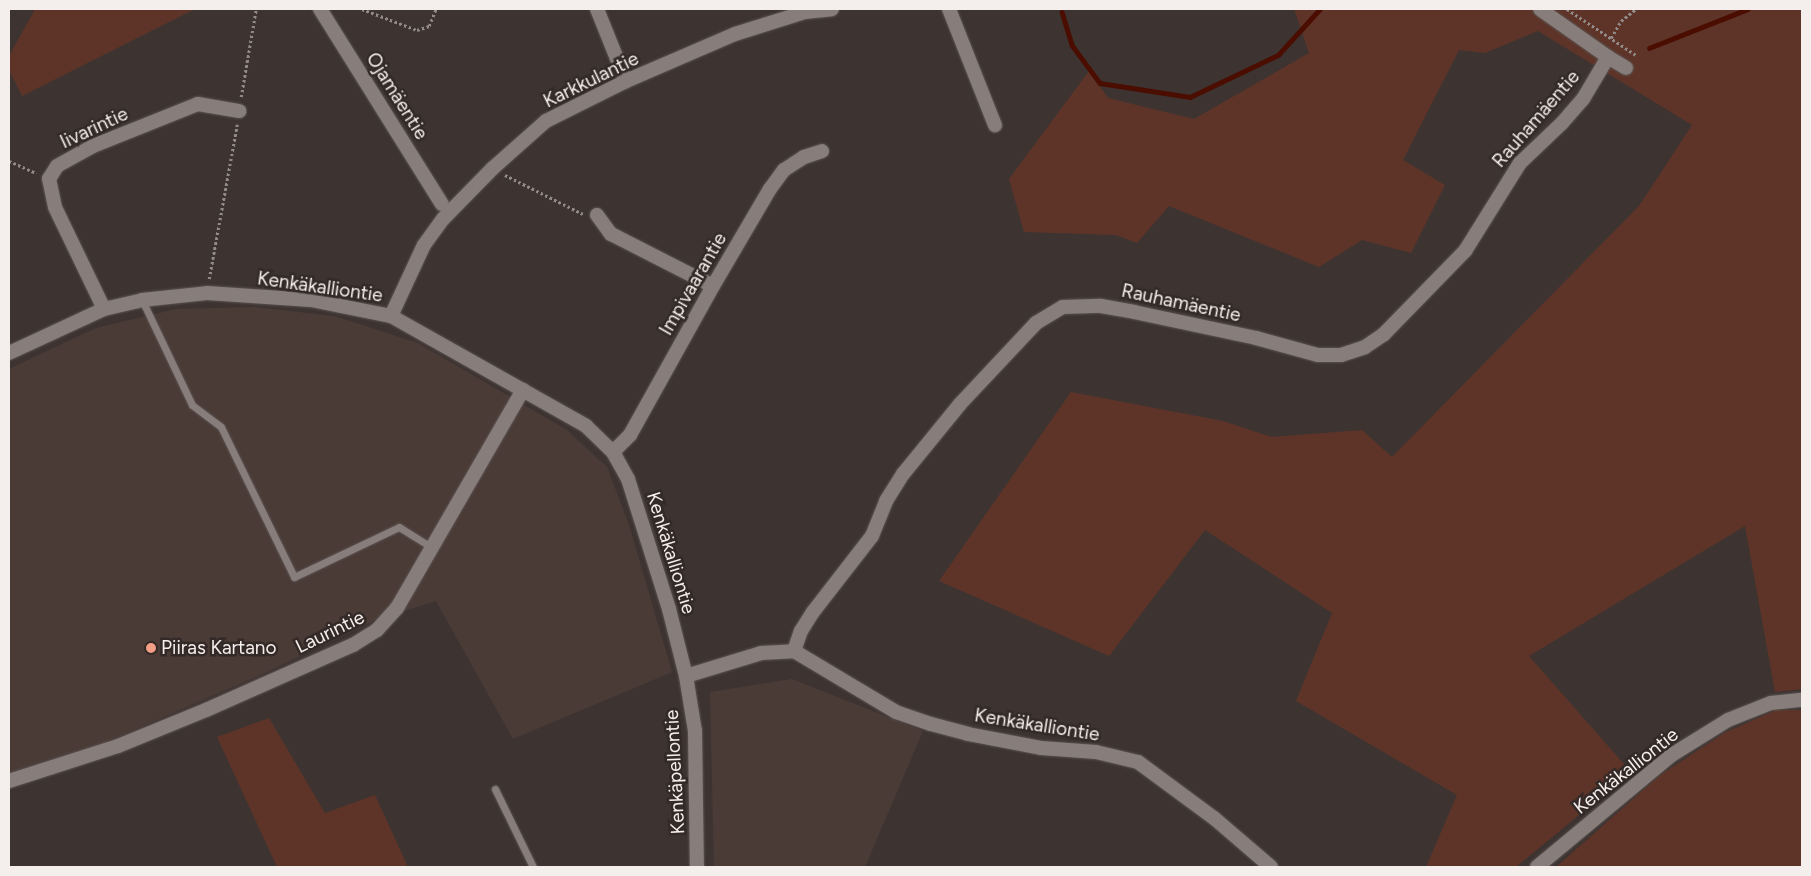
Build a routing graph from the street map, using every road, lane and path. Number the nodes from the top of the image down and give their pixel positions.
1 (256, 9) edge
2 (320, 9) edge
3 (362, 9) edge
4 (436, 9) edge
5 (597, 9) edge
6 (832, 9) edge
7 (950, 9) edge
8 (1540, 9) edge
9 (1567, 9) edge
10 (1636, 9) edge
11 (775, 14) edge
12 (1611, 38) junction
13 (1636, 55) dead end
14 (1608, 57) junction
15 (1626, 68) dead end
16 (626, 81) junction
17 (239, 111) junction
18 (995, 125) dead end
19 (822, 151) dead end
20 (9, 161) edge
21 (493, 168) junction
22 (49, 179) junction
23 (442, 204) dead end
24 (600, 220) joint
25 (713, 286) junction
26 (207, 293) junction
27 (142, 300) junction
28 (104, 309) junction
29 (391, 316) junction
30 (9, 353) edge
31 (523, 390) junction
32 (613, 452) junction
33 (431, 548) junction
34 (794, 650) junction
35 (686, 676) junction
36 (1802, 700) edge
37 (9, 782) edge
38 (495, 789) dead end
39 (533, 867) edge
40 (697, 867) edge
41 (1271, 867) edge
42 (1537, 867) edge

1 - 17 path
2 - 23 street, Ojamäentie
3 - 4 path
5 - 16 street
6 - 11 street, Karkkulantie
7 - 18 street
8 - 14 street
9 - 12 path
10 - 12 path
11 - 16 street, Karkkulantie
12 - 13 path
14 - 15 street
14 - 34 street, Rauhamäentie
16 - 21 street, Karkkulantie
17 - 22 street, Iivarintie
17 - 26 path
19 - 25 street, Impivaarantie
20 - 22 path
21 - 24 path
21 - 29 street, Karkkulantie
22 - 28 street
24 - 25 street
25 - 32 street, Impivaarantie
26 - 27 street, Kenkäkalliontie
26 - 29 street, Kenkäkalliontie
27 - 28 street, Kenkäkalliontie
27 - 33 lane
28 - 30 street, Kenkäkalliontie
29 - 31 street, Kenkäkalliontie
31 - 32 street, Kenkäkalliontie
31 - 33 street, Laurintie
32 - 35 street, Kenkäkalliontie
33 - 37 street, Laurintie
34 - 35 street
34 - 41 street, Kenkäkalliontie
35 - 40 street, Kenkäpellontie
36 - 42 street, Kenkäkalliontie
38 - 39 lane

